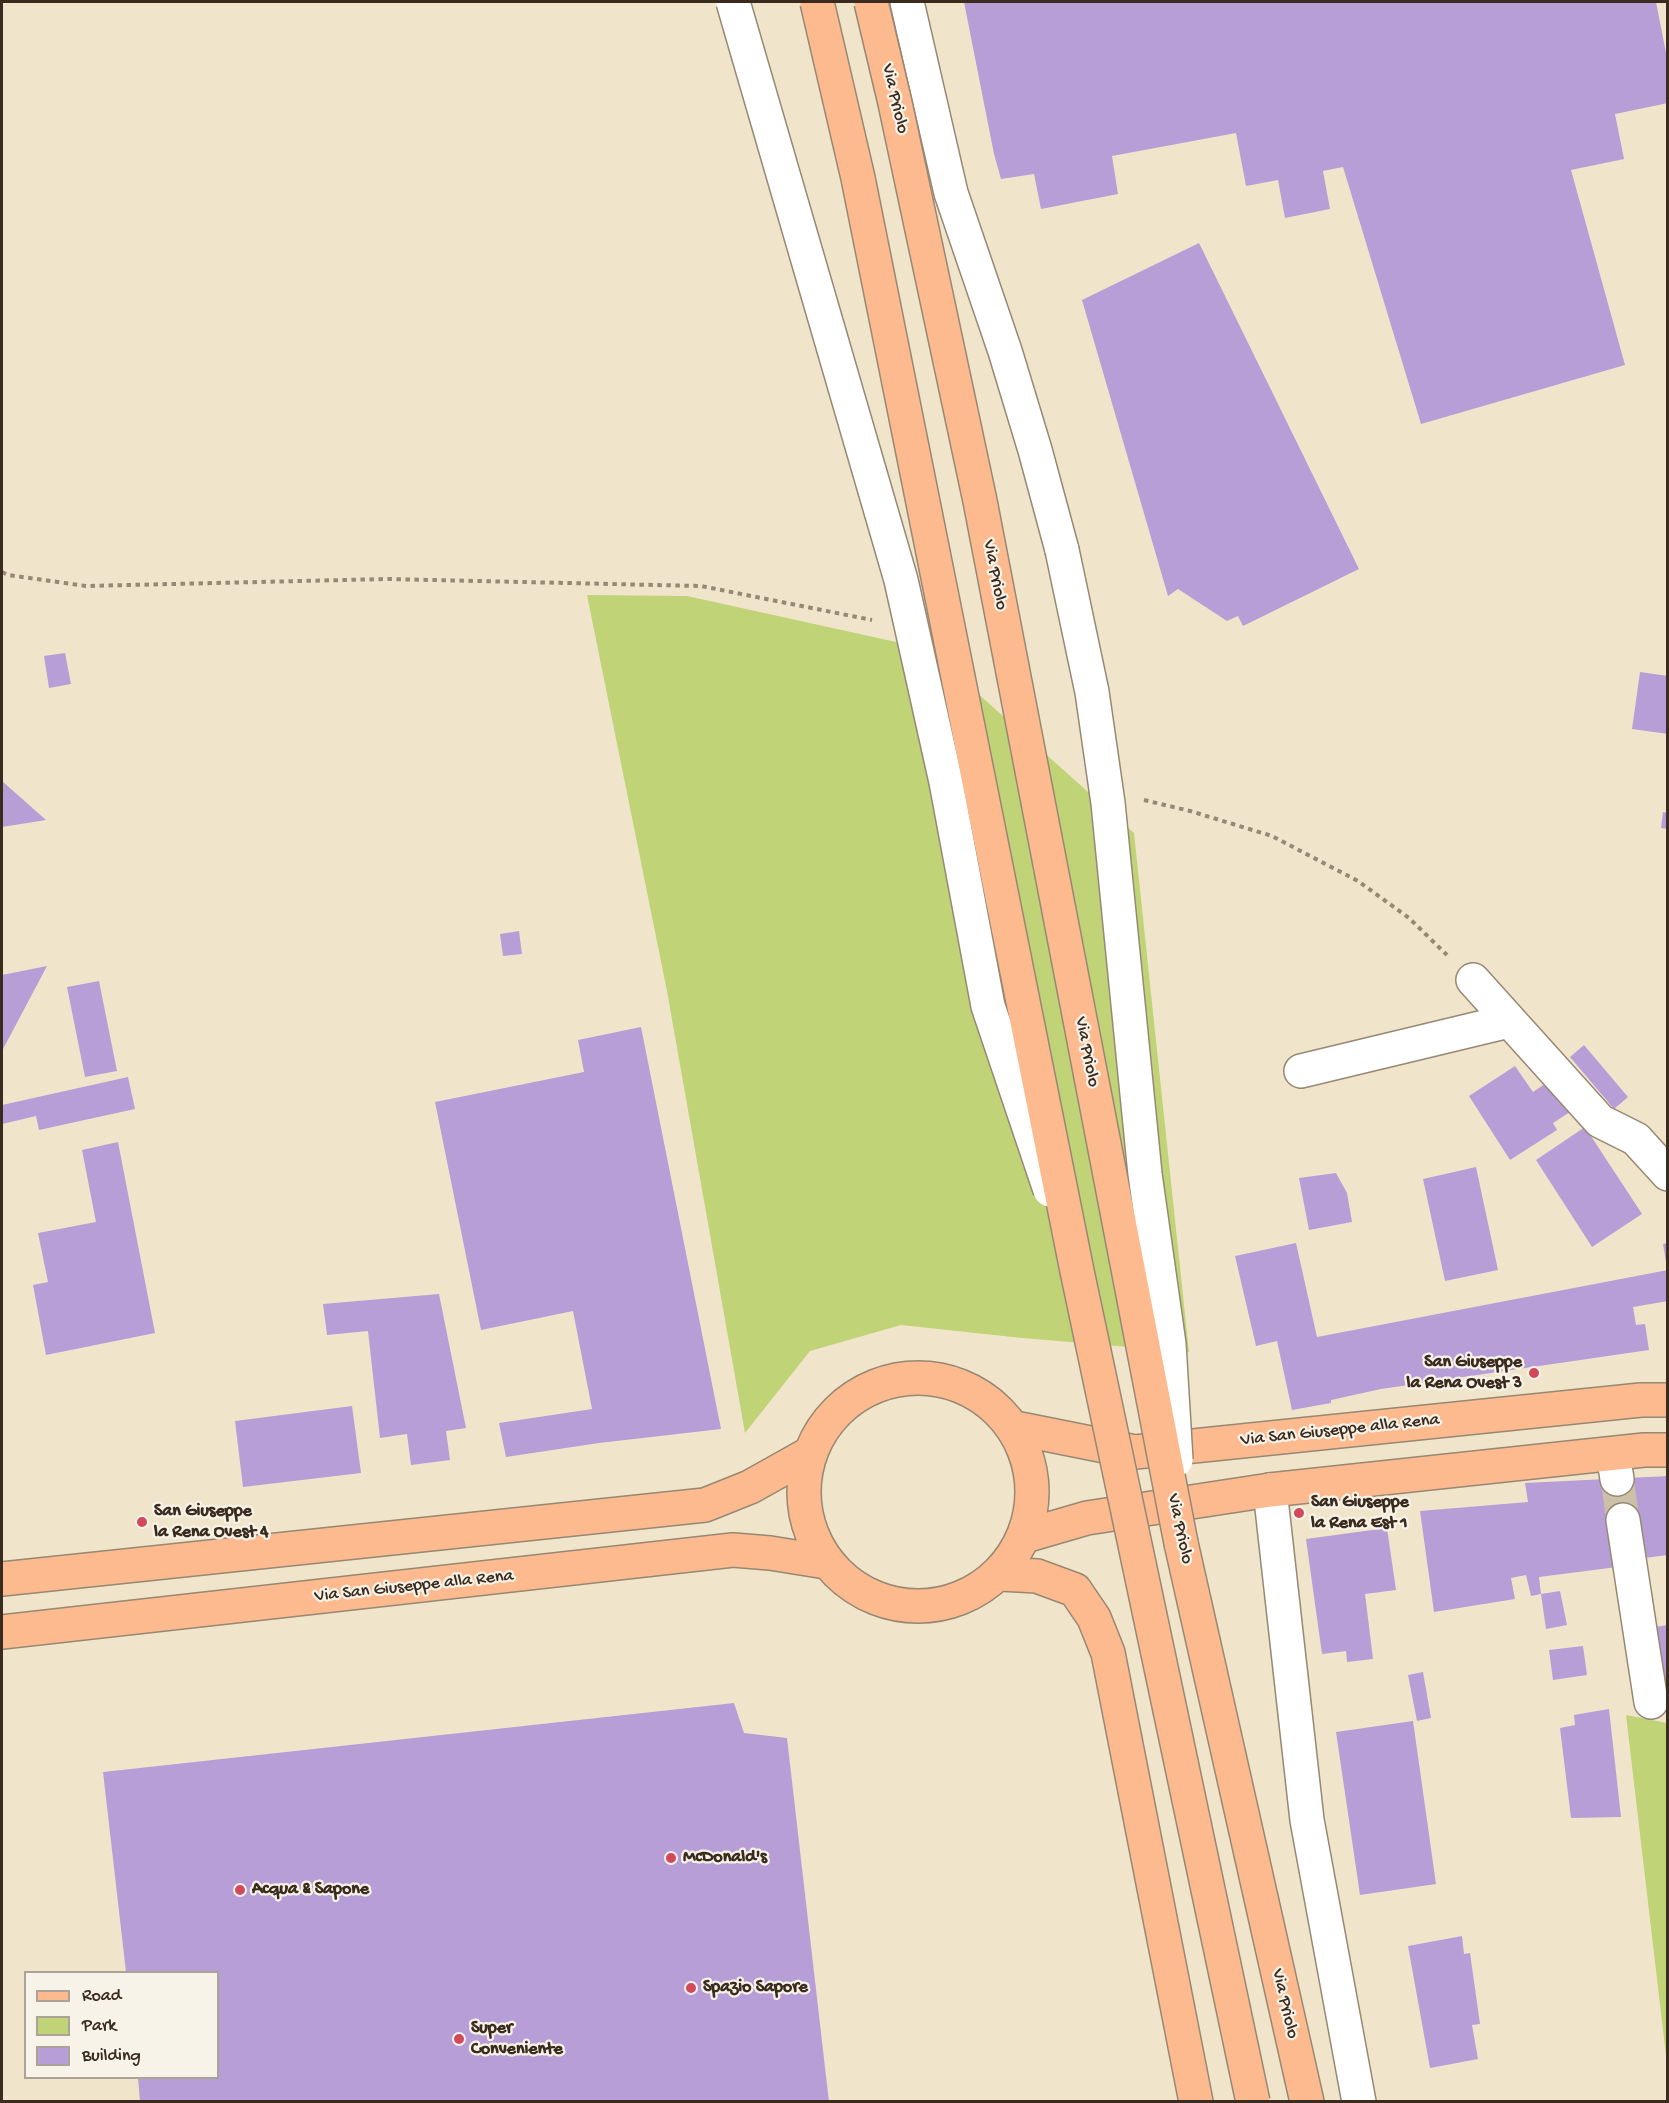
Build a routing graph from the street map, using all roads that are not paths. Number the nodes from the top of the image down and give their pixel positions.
1 (733, 2) edge
2 (816, 2) edge
3 (871, 2) edge
4 (907, 2) edge
5 (1473, 980) road end
6 (1509, 1021) junction
7 (1301, 1071) dead end
8 (1668, 1174) edge
9 (1077, 1271) junction
10 (1668, 1400) edge
11 (1014, 1428) junction
12 (1668, 1450) edge
13 (809, 1454) junction
14 (1270, 1490) junction
15 (1623, 1520) tunnel mouth
16 (1025, 1536) junction
17 (1181, 1543) junction
18 (826, 1562) junction
19 (1000, 1574) junction
20 (2, 1579) edge
21 (2, 1632) edge
22 (1651, 1702) dead end
23 (1196, 2102) edge
24 (1253, 2102) edge
25 (1307, 2102) edge
26 (1359, 2102) edge

1 - 9 street, bridge
2 - 9 main road, bridge
3 - 17 main road, Via Priolo, bridge
4 - 17 street, bridge
5 - 6 street
6 - 7 street
6 - 8 street
9 - 24 main road, bridge
10 - 11 main road, Via San Giuseppe alla Rena
11 - 13 main road
11 - 16 main road
12 - 14 main road
13 - 18 main road
13 - 20 main road
14 - 16 main road
14 - 26 street
15 - 22 street
16 - 19 main road
17 - 25 main road, Via Priolo
18 - 19 main road
18 - 21 main road, Via San Giuseppe alla Rena
19 - 23 main road

